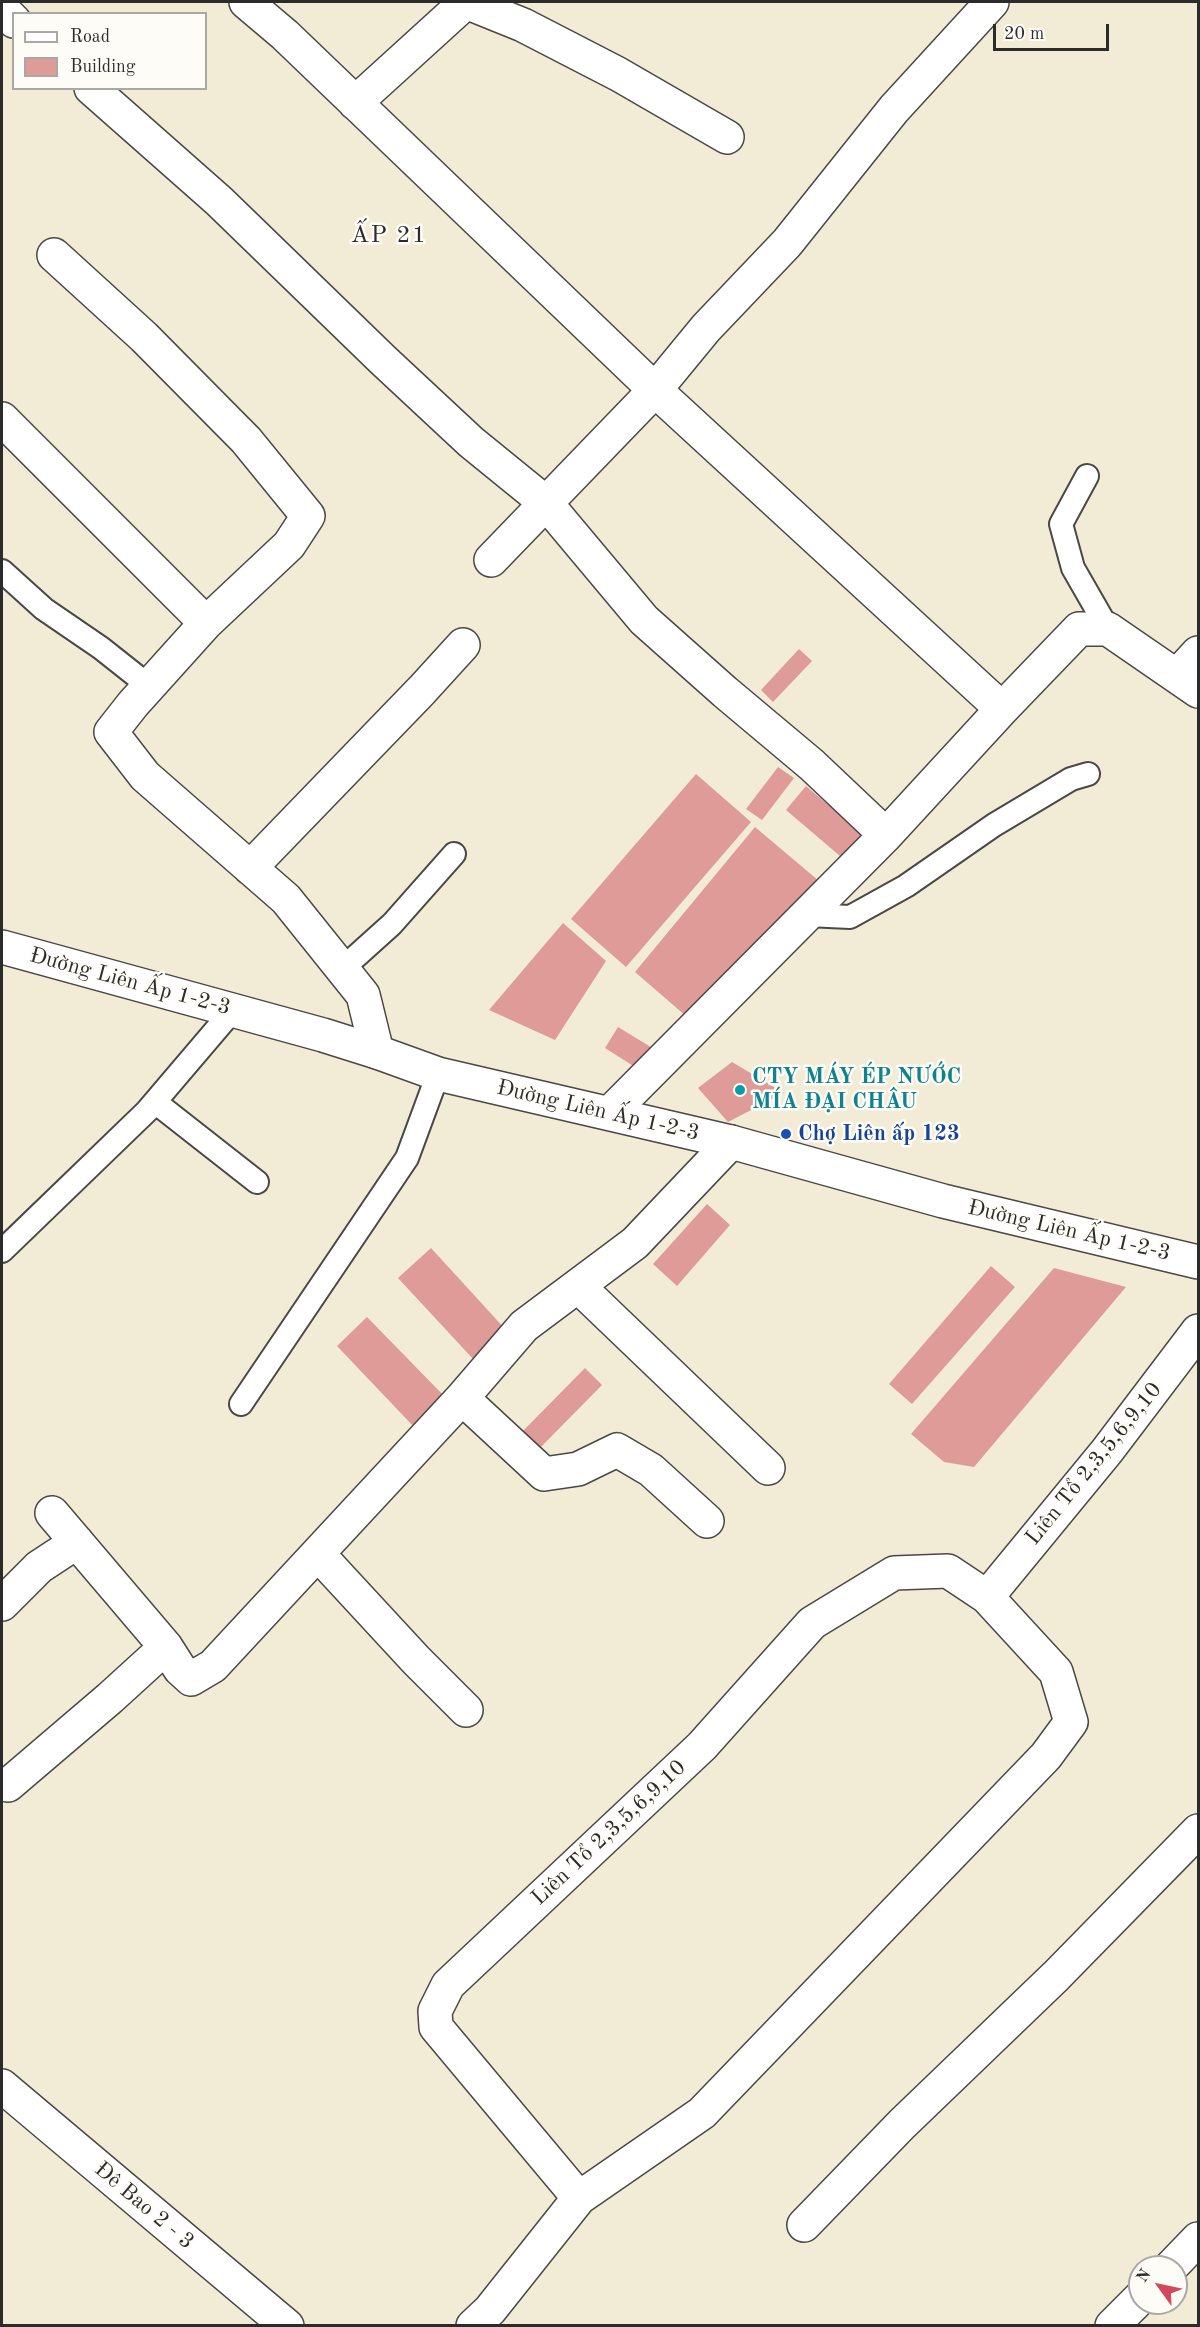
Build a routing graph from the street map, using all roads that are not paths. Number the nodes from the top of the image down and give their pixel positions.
1 (246, 2) edge
2 (466, 2) edge
3 (992, 2) edge
4 (94, 90) edge
5 (356, 103) junction
6 (727, 137) dead end
7 (54, 255) dead end
8 (655, 390) junction
9 (2, 419) edge
10 (1087, 476) dead end
11 (546, 503) junction
12 (491, 560) dead end
13 (2, 571) edge
14 (206, 623) junction
15 (1108, 629) junction
16 (463, 645) dead end
17 (1191, 673) edge
18 (149, 686) junction
19 (1002, 709) junction
20 (1088, 774) dead end
21 (886, 835) junction
22 (454, 854) dead end
23 (250, 867) junction
24 (807, 915) junction
25 (2, 947) edge
26 (342, 969) junction
27 (233, 1010) junction
28 (377, 1052) junction
29 (438, 1074) junction
30 (155, 1102) junction
31 (610, 1113) junction
32 (731, 1142) junction
33 (257, 1182) dead end
34 (2, 1251) edge
35 (1198, 1262) edge
36 (578, 1286) junction
37 (1198, 1331) edge
38 (462, 1398) junction
39 (241, 1404) dead end
40 (768, 1468) dead end
41 (52, 1513) dead end
42 (707, 1521) dead end
43 (77, 1542) junction
44 (318, 1554) junction
45 (987, 1597) junction
46 (2, 1604) edge
47 (166, 1647) junction
48 (466, 1710) dead end
49 (8, 1785) dead end
50 (1192, 1850) edge
51 (2, 2086) edge
52 (579, 2198) junction
53 (804, 2225) dead end
54 (1198, 2239) edge
55 (1183, 2255) edge
56 (1128, 2310) edge
57 (288, 2325) edge
58 (473, 2325) edge
59 (1112, 2325) edge

1 - 5 street
2 - 5 street
2 - 6 street
3 - 8 street
4 - 11 street
5 - 8 street
7 - 14 street
8 - 11 street
8 - 19 street
9 - 14 street
10 - 15 lane
11 - 12 street
11 - 21 street
13 - 18 lane
14 - 18 street
15 - 17 street
15 - 19 street
16 - 23 street
18 - 23 street
19 - 21 street
20 - 24 lane
21 - 24 street
22 - 26 lane
23 - 26 street
24 - 31 street
25 - 27 street, Đường Liên Ấp 1-2-3
26 - 28 street
27 - 28 street, Đường Liên Ấp 1-2-3
27 - 30 lane
28 - 29 street, Đường Liên Ấp 1-2-3
29 - 31 street, Đường Liên Ấp 1-2-3
29 - 39 lane
30 - 33 lane
30 - 34 lane
31 - 32 street, Đường Liên Ấp 1-2-3
32 - 35 street, Đường Liên Ấp 1-2-3
32 - 36 street
36 - 38 street
36 - 40 street
37 - 45 street, Liên Tổ 2,3,5,6,9,10
38 - 42 street
38 - 44 street
41 - 43 street
43 - 46 street
43 - 47 street
44 - 47 street
44 - 48 street
45 - 52 street, Liên Tổ 2,3,5,6,9,10
45 - 52 street, Liên Tổ 2,3,5,6,9,10
47 - 49 street
50 - 53 street
51 - 57 street, Đê Bao 2 - 3
52 - 58 street, Liên Tổ 2,3,5,6,9,10
54 - 55 street
56 - 59 street

